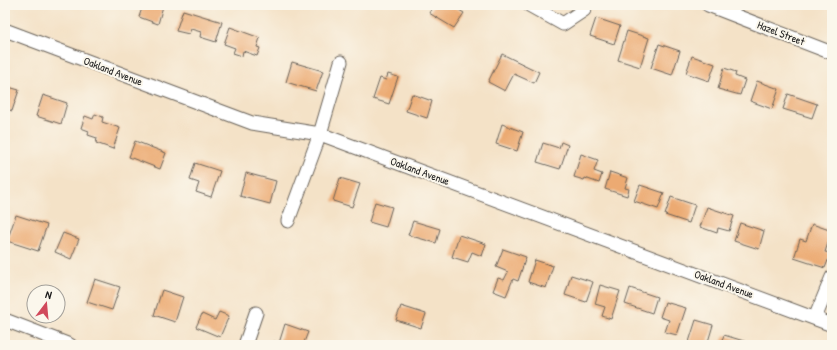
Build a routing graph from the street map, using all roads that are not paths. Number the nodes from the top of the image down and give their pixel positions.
1 (529, 5) edge
2 (586, 5) edge
3 (708, 5) edge
4 (5, 30) edge
5 (832, 53) edge
6 (341, 62) dead end
7 (320, 134) junction
8 (288, 221) dead end
9 (832, 277) edge
10 (256, 313) dead end
11 (815, 318) junction
12 (5, 320) edge
13 (832, 325) edge
14 (70, 345) edge
15 (245, 345) edge

1 - 2 street
3 - 5 street, Hazel Street
4 - 7 street, Oakland Avenue
6 - 7 street
7 - 8 street
7 - 11 street, Oakland Avenue
9 - 11 street
10 - 15 street
11 - 13 street, Oakland Avenue
12 - 14 street

